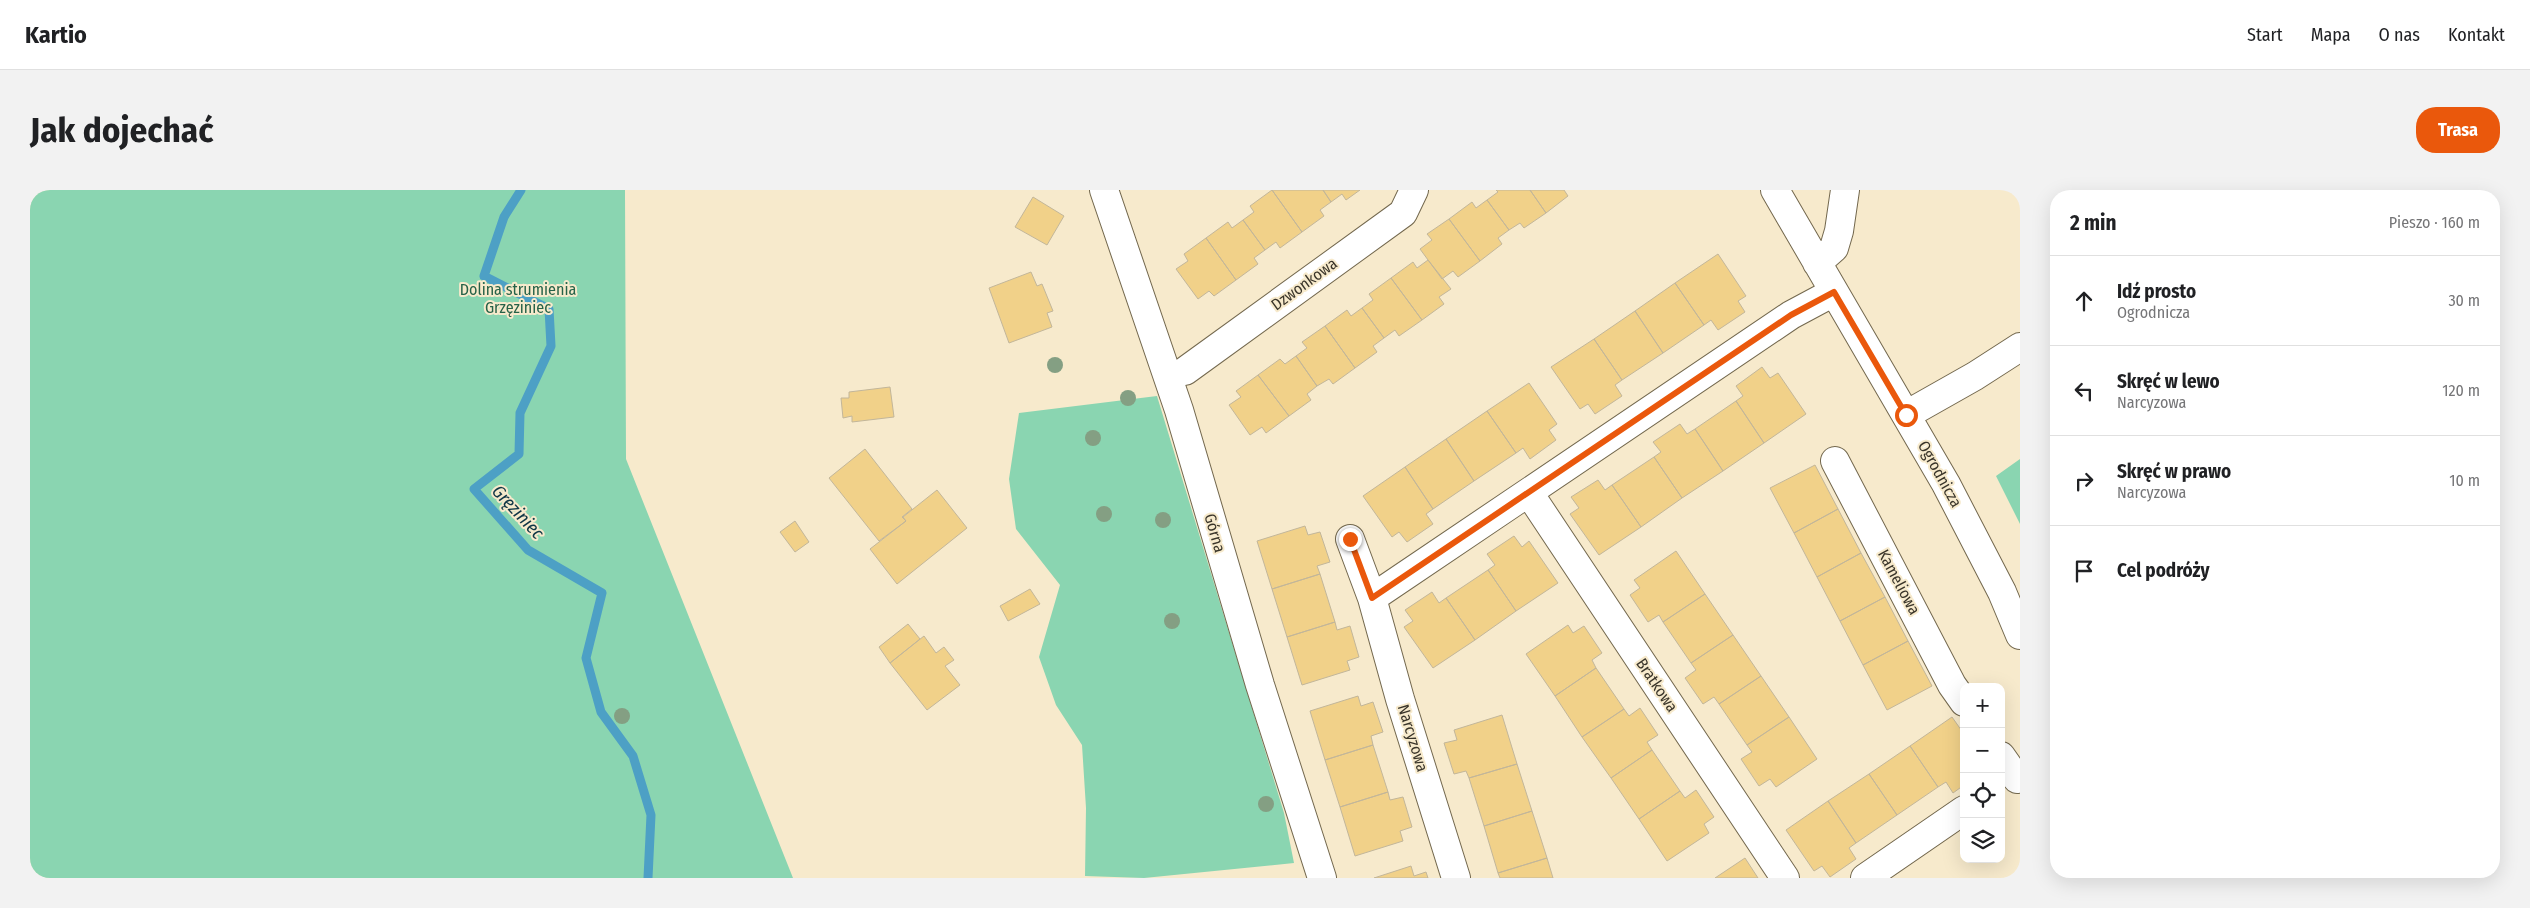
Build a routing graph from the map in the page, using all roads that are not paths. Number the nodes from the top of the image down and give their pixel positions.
1 (1104, 190) edge
2 (1414, 190) edge
3 (1775, 190) edge
4 (1844, 190) edge
5 (1817, 263) junction
6 (1834, 292) junction
7 (2020, 347) edge
8 (1185, 371) dead end
9 (1906, 415) junction
10 (1836, 462) dead end
11 (1529, 493) junction
12 (1350, 539) dead end
13 (1372, 598) junction
14 (2020, 634) edge
15 (1960, 696) edge
16 (2005, 764) edge
17 (2013, 781) edge
18 (1960, 813) edge
19 (1322, 878) edge
20 (1456, 878) edge
21 (1785, 878) edge
22 (1865, 878) edge

1 - 19 street, Górna
2 - 8 street, Dzwonkowa
3 - 5 street, Ogrodnicza
4 - 5 street
5 - 6 street, Ogrodnicza
6 - 9 street, Ogrodnicza
6 - 11 street
7 - 9 street
9 - 14 street, Ogrodnicza
10 - 15 street, Kameliowa
11 - 13 street
11 - 21 street, Bratkowa
12 - 13 street, Narcyzowa
13 - 20 street, Narcyzowa
16 - 17 street
18 - 22 street

